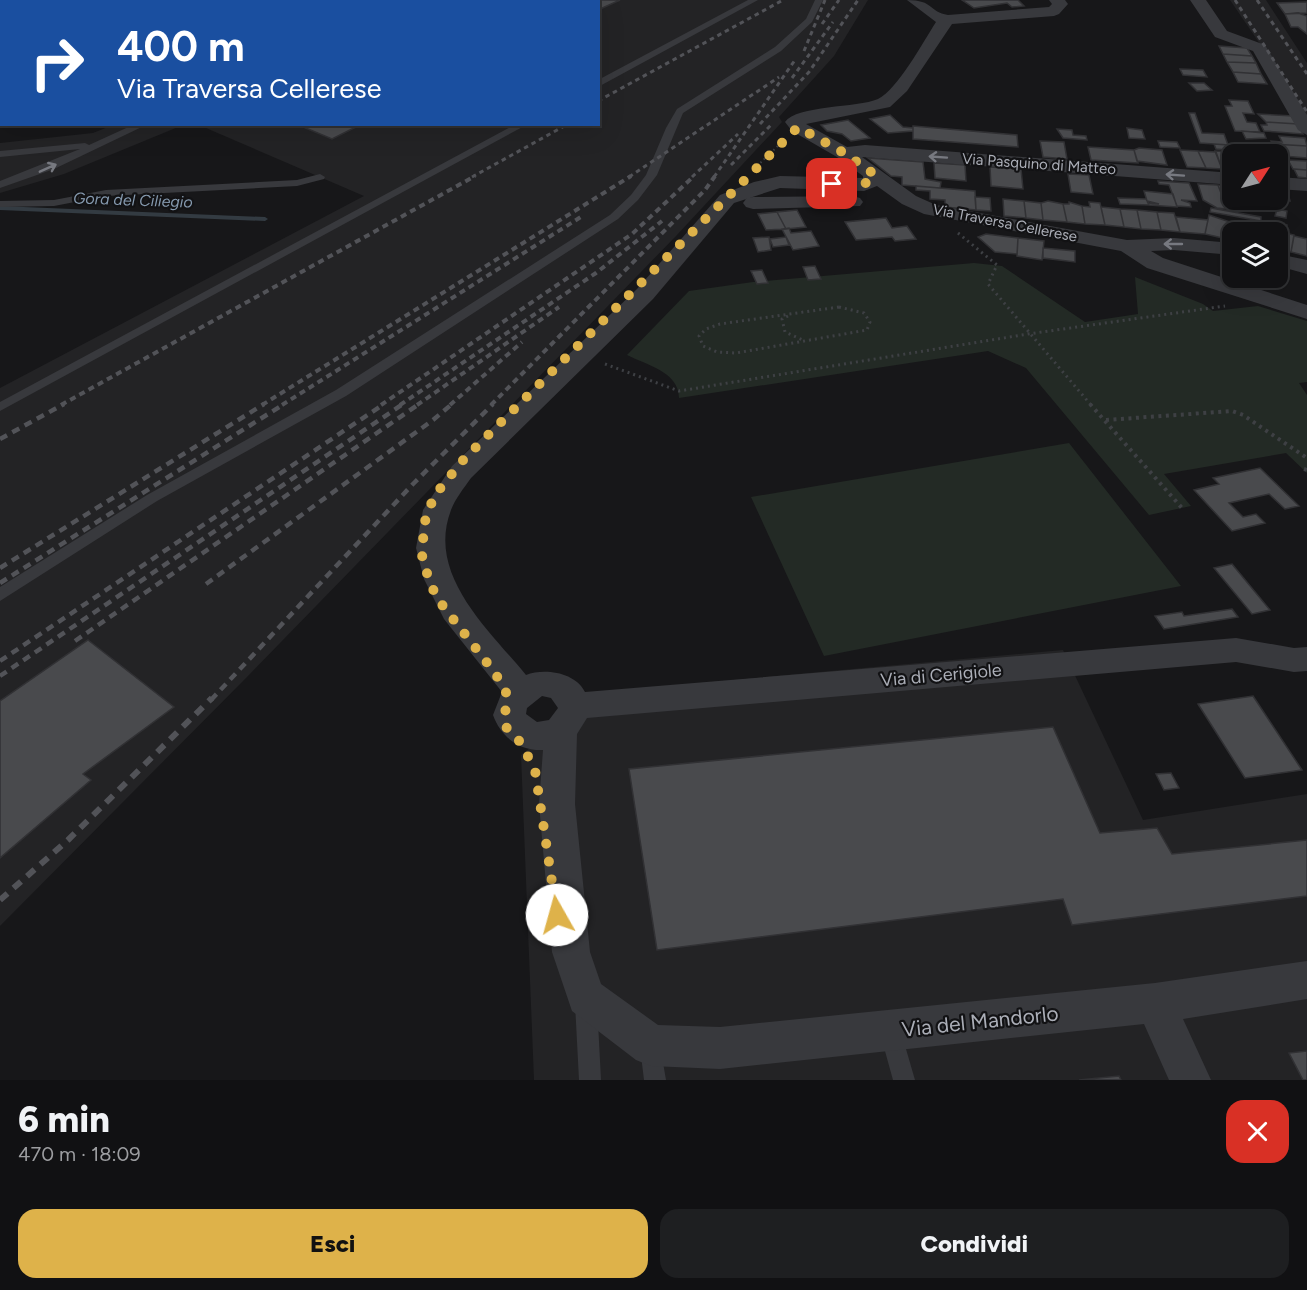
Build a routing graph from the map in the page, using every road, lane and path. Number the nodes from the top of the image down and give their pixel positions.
1 (754, 0) edge
2 (819, 0) edge
3 (915, 0) edge
4 (1057, 0) edge
5 (1198, 0) edge
6 (948, 20) junction
7 (600, 83) edge
8 (139, 126) edge
9 (520, 126) edge
10 (798, 127) junction
11 (1307, 130) edge
12 (94, 145) junction
13 (844, 153) junction
14 (0, 154) edge
15 (874, 174) junction
16 (747, 176) dead end
17 (320, 177) dead end
18 (1222, 178) edge
19 (1288, 184) edge
20 (0, 185) edge
21 (1307, 185) edge
22 (851, 186) junction
23 (909, 200) junction
24 (753, 203) dead end
25 (0, 204) edge
26 (955, 216) junction
27 (1127, 246) junction
28 (1222, 248) edge
29 (1222, 253) edge
30 (1288, 262) edge
31 (1307, 267) edge
32 (1199, 279) junction
33 (1230, 306) dead end
34 (1307, 312) edge
35 (791, 314) junction
36 (1028, 334) junction
37 (807, 342) junction
38 (604, 364) dead end
39 (0, 407) edge
40 (1105, 420) junction
41 (1307, 458) edge
42 (1182, 508) dead end
43 (0, 595) edge
44 (1307, 659) edge
45 (520, 691) junction
46 (556, 724) junction
47 (1307, 980) edge
48 (586, 997) junction
49 (1155, 1003) junction
50 (890, 1030) junction
51 (653, 1062) edge
52 (590, 1080) edge
53 (904, 1080) edge
54 (1190, 1080) edge

1 - 7 lane
2 - 43 lane
3 - 6 street
4 - 6 street
5 - 11 street
6 - 10 street
8 - 12 lane
9 - 39 lane
10 - 13 street, Via Traversa Cellerese
10 - 16 path
12 - 14 lane
20 -> 12 lane
13 - 15 street, Via Traversa Cellerese
18 -> 13 street, Via Pasquino di Matteo
15 - 22 street
15 - 23 street, Via Traversa Cellerese
17 - 25 lane
19 - 21 street
22 - 23 street
22 - 45 street
23 - 24 street
23 - 26 street, Via Traversa Cellerese
26 - 27 street, Via Traversa Cellerese
26 - 36 path
28 -> 27 street, Via Traversa Cellerese
27 - 32 street, Via Traversa Cellerese
29 - 32 street, Via Traversa Cellerese
30 - 31 street
32 - 34 street, Via Traversa Cellerese
33 - 36 path
35 - 37 path
35 - 37 path
35 - 37 path
36 - 38 path
36 - 40 path
40 - 41 path
40 - 42 path
44 - 46 street, Via di Cerigiole
45 - 46 street
45 - 46 street
46 - 48 street
47 - 49 street, Via del Mandorlo
48 - 51 street, Via del Mandorlo
48 - 52 lane
49 - 50 street, Via del Mandorlo
49 - 54 street
50 - 51 street, Via del Mandorlo
50 - 53 lane

